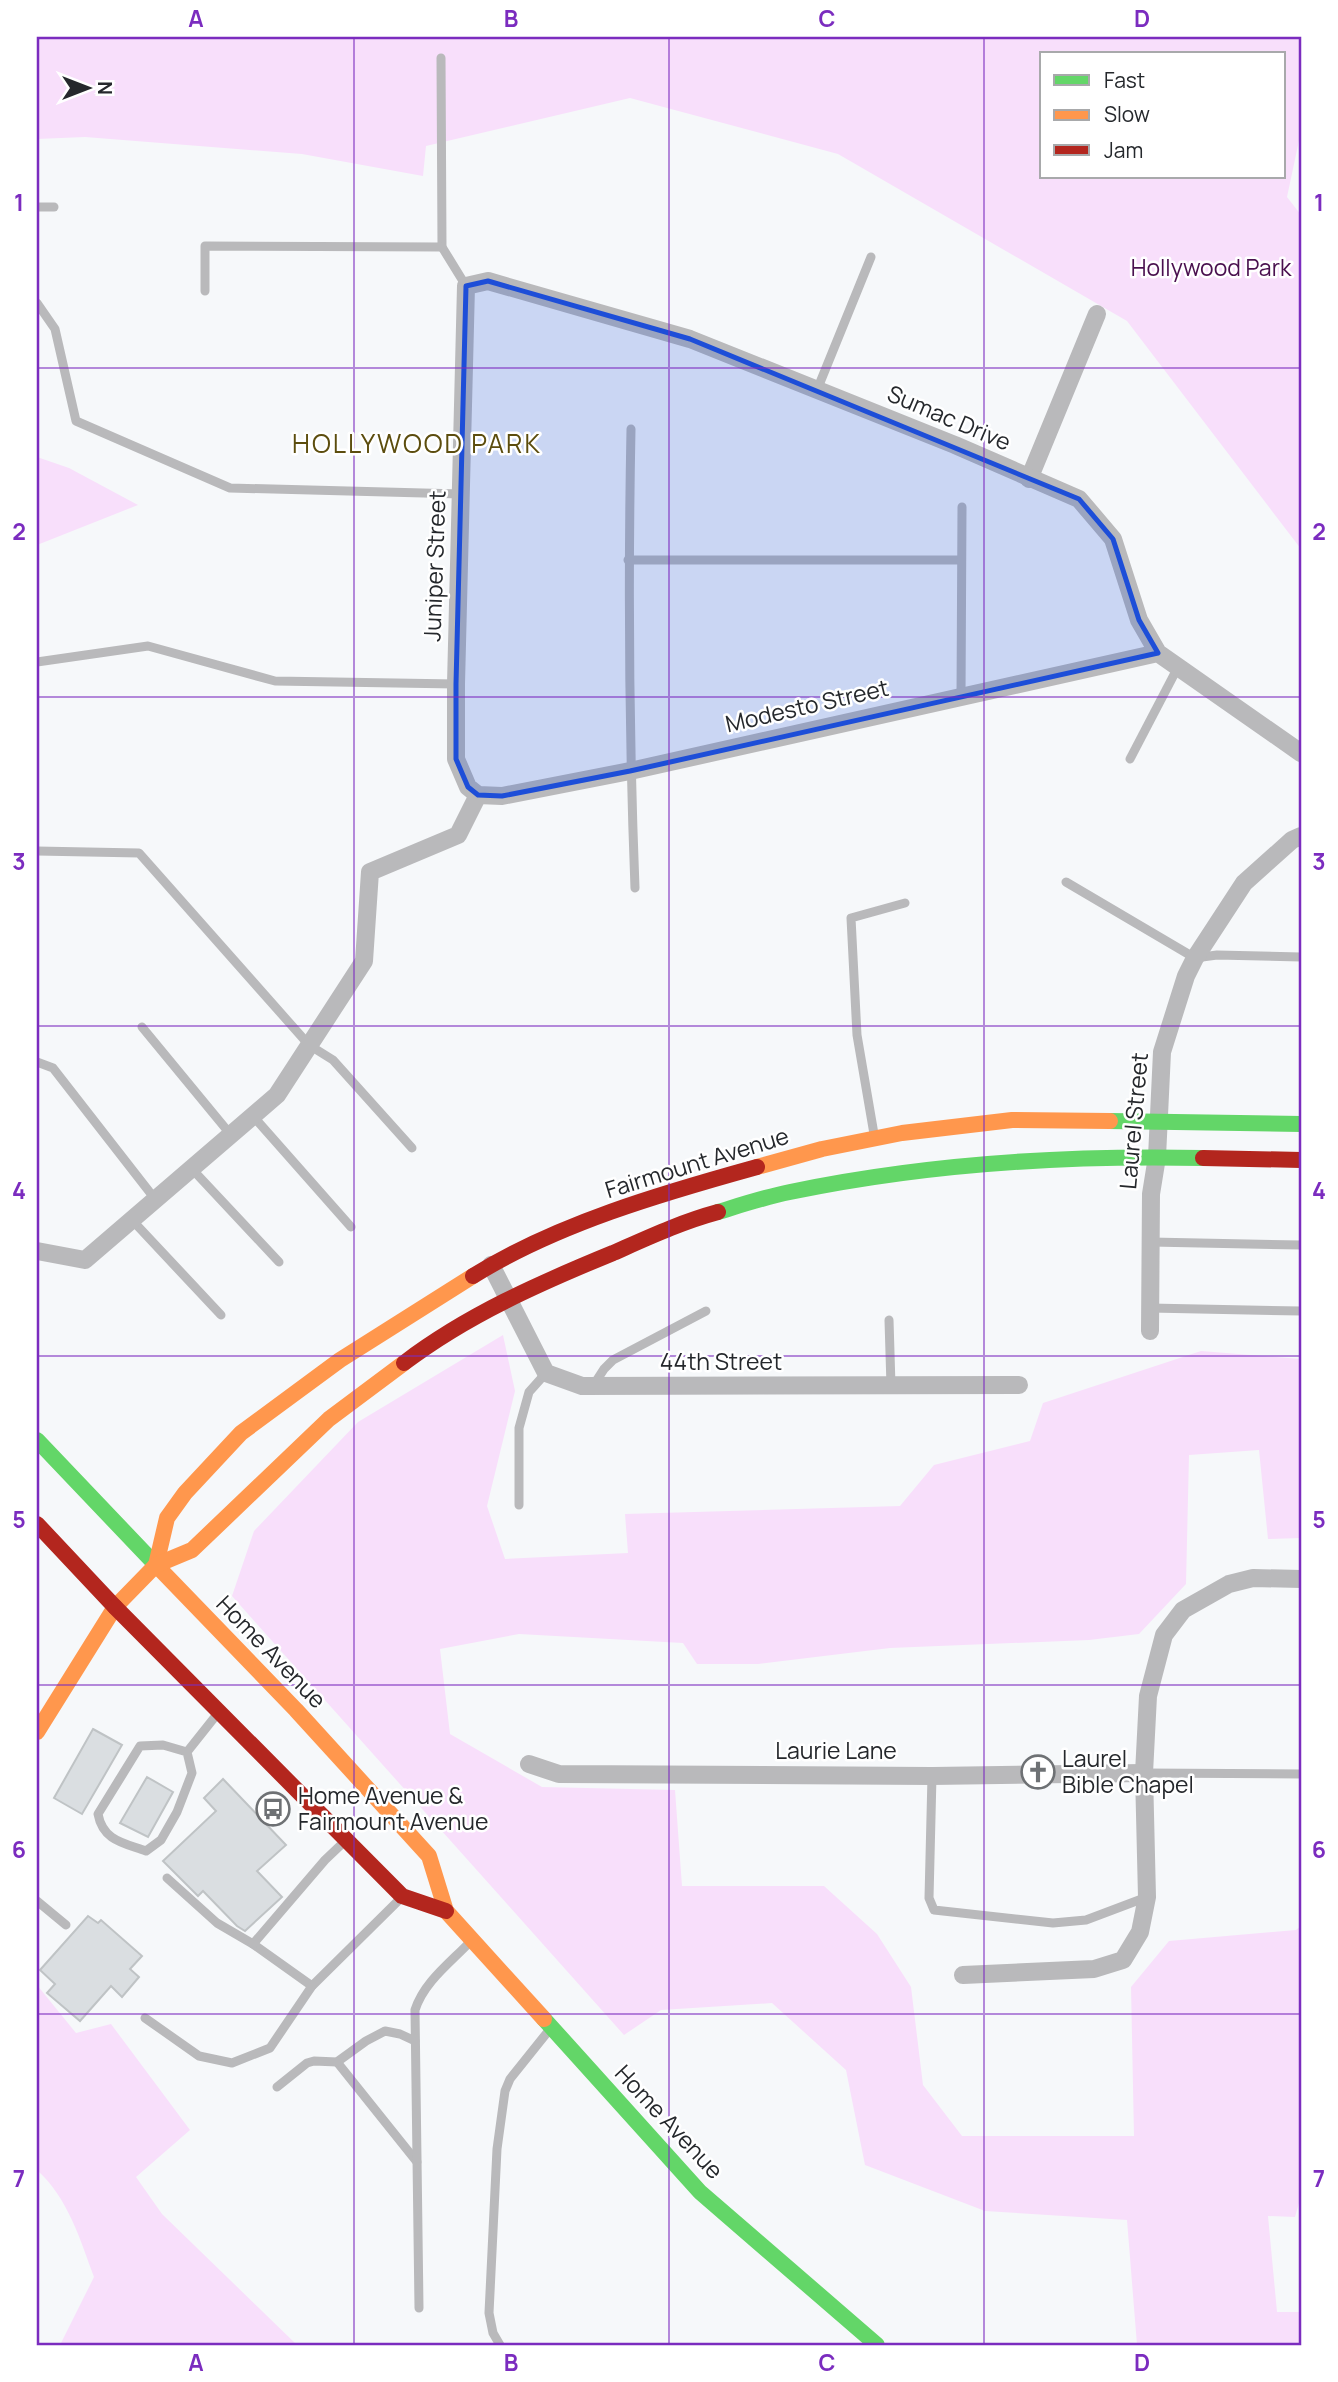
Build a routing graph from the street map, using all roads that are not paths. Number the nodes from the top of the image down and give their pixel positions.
1 (441, 58) dead end
2 (37, 207) edge
3 (54, 207) dead end
4 (442, 247) junction
5 (871, 257) dead end
6 (466, 286) junction
7 (205, 291) dead end
8 (37, 303) edge
9 (1097, 314) dead end
10 (817, 390) junction
11 (631, 429) dead end
12 (1029, 479) junction
13 (461, 494) junction
14 (961, 507) dead end
15 (628, 560) junction
16 (960, 560) junction
17 (1158, 653) junction
18 (37, 662) edge
19 (1178, 667) junction
20 (456, 684) junction
21 (961, 697) junction
22 (1301, 753) edge
23 (1130, 759) dead end
24 (630, 772) junction
25 (473, 791) junction
26 (1301, 835) edge
27 (37, 850) edge
28 (1066, 882) dead end
29 (635, 888) dead end
30 (905, 903) dead end
31 (1301, 957) edge
32 (1195, 958) junction
33 (142, 1027) dead end
34 (309, 1045) junction
35 (37, 1062) edge
36 (253, 1116) junction
37 (1159, 1122) junction
38 (1301, 1124) edge
39 (231, 1135) junction
40 (875, 1139) junction
41 (412, 1148) dead end
42 (1157, 1157) junction
43 (1301, 1160) edge
44 (192, 1169) junction
45 (155, 1199) junction
46 (132, 1220) junction
47 (351, 1227) dead end
48 (1151, 1242) junction
49 (1301, 1245) edge
50 (37, 1251) edge
51 (279, 1262) dead end
52 (491, 1265) junction
53 (508, 1299) junction
54 (1150, 1308) junction
55 (706, 1311) dead end
56 (1301, 1311) edge
57 (221, 1315) dead end
58 (889, 1320) dead end
59 (1150, 1331) dead end
60 (546, 1373) junction
61 (1019, 1385) dead end
62 (891, 1386) junction
63 (593, 1387) junction
64 (37, 1440) edge
65 (519, 1505) dead end
66 (37, 1524) edge
67 (156, 1564) junction
68 (1301, 1579) edge
69 (115, 1607) junction
70 (219, 1712) junction
71 (37, 1732) edge
72 (187, 1752) junction
73 (529, 1764) dead end
74 (1144, 1773) junction
75 (1301, 1774) edge
76 (932, 1776) junction
77 (347, 1839) junction
78 (167, 1878) dead end
79 (402, 1896) junction
80 (1147, 1897) junction
81 (37, 1901) edge
82 (446, 1912) junction
83 (66, 1925) dead end
84 (471, 1940) junction
85 (253, 1944) junction
86 (964, 1975) dead end
87 (312, 1986) junction
88 (145, 2018) dead end
89 (551, 2027) junction
90 (415, 2041) junction
91 (337, 2062) junction
92 (277, 2087) dead end
93 (417, 2162) junction
94 (419, 2308) dead end
95 (500, 2345) edge
96 (877, 2345) edge

1 - 4 lane
2 - 3 lane
4 - 6 lane
4 - 7 lane
5 - 10 lane
6 - 10 street, Sumac Drive
6 - 13 street, Juniper Street
8 - 13 lane
9 - 12 street
10 - 12 street, Sumac Drive
11 - 15 lane
12 - 17 street, Sumac Drive
13 - 20 street, Juniper Street
14 - 16 lane
15 - 16 lane
15 - 24 lane
16 - 21 lane
17 - 19 street, Sumac Drive
17 - 21 street, Modesto Street
18 - 20 lane
19 - 22 street, Sumac Drive
19 - 23 lane
20 - 25 street, Juniper Street
21 - 24 street, Modesto Street
24 - 25 street, Modesto Street
24 - 29 lane
25 - 34 street
26 - 32 street, Laurel Street
27 - 34 lane
28 - 32 lane
30 - 40 lane
31 - 32 lane
32 - 37 street, Laurel Street
33 - 39 lane
34 - 36 street
34 - 41 lane
35 - 45 lane
36 - 39 street
36 - 47 lane
37 - 38 main road, Fairmount Avenue
37 - 40 main road, Fairmount Avenue
37 - 42 street, Laurel Street
39 - 44 street
40 - 52 main road, Fairmount Avenue
42 - 43 main road
42 - 48 street, Laurel Street
42 - 53 main road
44 - 45 street
44 - 51 lane
45 - 46 street
46 - 50 street
46 - 57 lane
48 - 49 lane
48 - 54 street, Laurel Street
52 - 53 street
52 - 67 main road, Fairmount Avenue
53 - 60 street
53 - 67 main road
54 - 56 lane
54 - 59 street, Laurel Street
55 - 63 lane
58 - 62 lane
60 - 63 street, 44th Street
60 - 65 lane
61 - 62 street, 44th Street
62 - 63 street, 44th Street
64 - 67 main road, Home Avenue
66 - 69 main road, Home Avenue
67 - 69 main road
67 - 82 main road, Home Avenue
68 - 74 street
69 - 70 main road, Home Avenue
69 - 71 main road
70 - 72 lane
70 - 77 main road, Home Avenue
72 - 72 lane
73 - 76 street, Laurie Lane
74 - 75 lane
74 - 76 street, Laurie Lane
74 - 80 street
76 - 80 lane
77 - 79 main road, Home Avenue
77 - 85 lane
78 - 85 lane
79 - 82 main road, Home Avenue
79 - 87 lane
80 - 86 street
81 - 83 lane
82 - 84 main road, Home Avenue
84 - 89 main road, Home Avenue
84 - 90 lane
85 - 87 lane
87 - 88 lane
89 - 95 lane
89 - 96 main road, Home Avenue
90 - 91 lane
90 - 93 lane
91 - 92 lane
91 - 93 lane
93 - 94 lane

